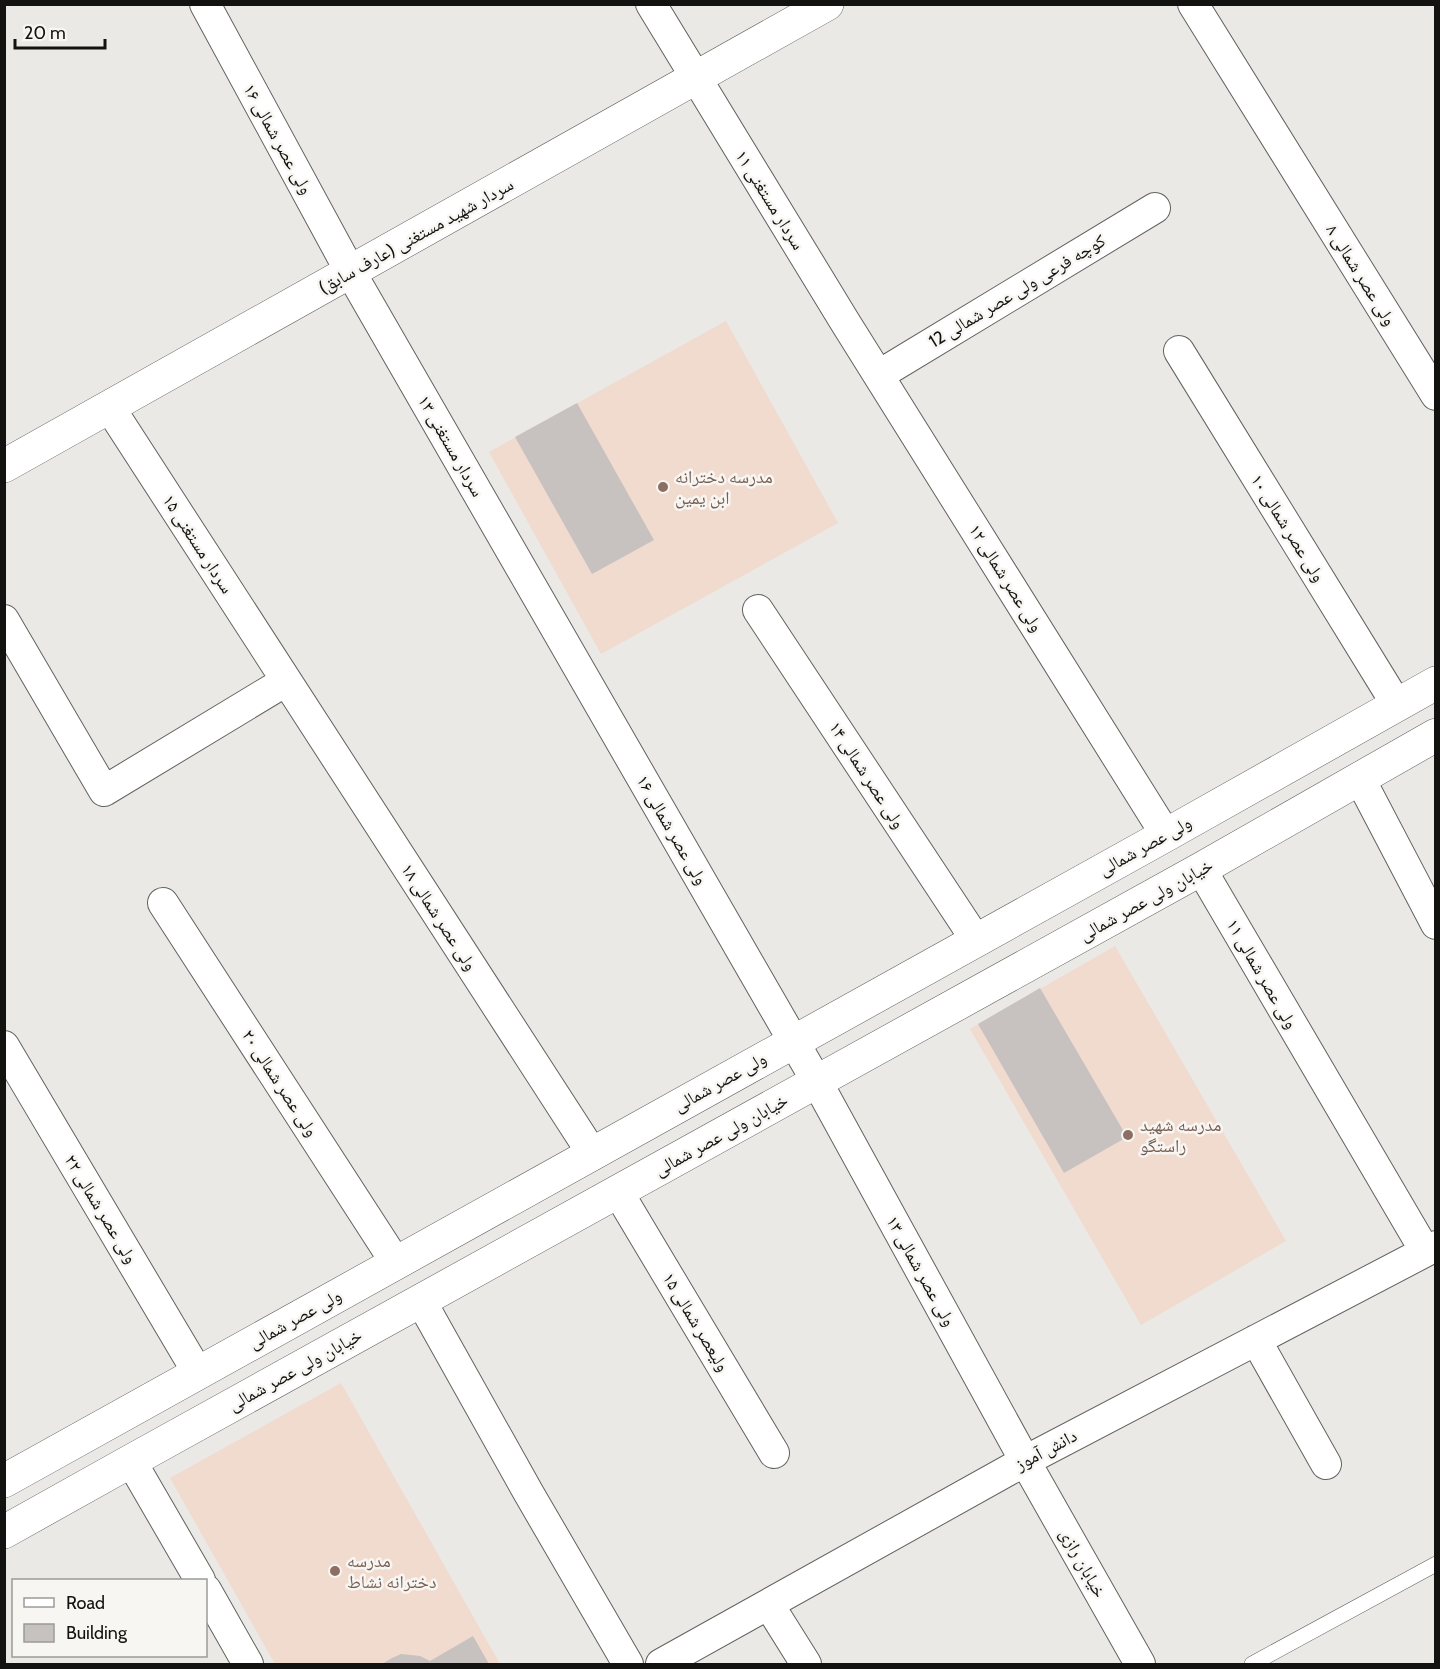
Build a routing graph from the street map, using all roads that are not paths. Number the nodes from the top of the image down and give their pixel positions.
1 (205, 4) edge
2 (651, 4) edge
3 (827, 4) edge
4 (1193, 4) edge
5 (695, 78) junction
6 (1155, 208) dead end
7 (351, 273) junction
8 (845, 322) joint
9 (1179, 351) dead end
10 (879, 375) junction
11 (1436, 395) edge
12 (110, 408) junction
13 (4, 466) edge
14 (758, 610) dead end
15 (550, 618) joint
16 (4, 620) edge
17 (286, 681) junction
18 (1436, 683) edge
19 (1397, 705) junction
20 (1436, 735) edge
21 (1360, 779) junction
22 (1166, 835) junction
23 (1201, 869) junction
24 (163, 903) dead end
25 (1436, 924) edge
26 (976, 940) junction
27 (794, 1041) junction
28 (4, 1046) edge
29 (817, 1082) junction
30 (592, 1154) junction
31 (618, 1192) junction
32 (1430, 1248) edge
33 (396, 1263) junction
34 (421, 1301) junction
35 (1256, 1340) junction
36 (198, 1373) junction
37 (774, 1453) dead end
38 (131, 1461) junction
39 (1025, 1461) junction
40 (1326, 1464) dead end
41 (6, 1477) edge
42 (4, 1532) edge
43 (1436, 1564) edge
44 (199, 1579) edge
45 (207, 1592) edge
46 (769, 1605) junction
47 (248, 1665) edge
48 (628, 1665) edge
49 (661, 1665) edge
50 (806, 1665) edge
51 (1140, 1665) edge
52 (1252, 1665) edge

1 - 7 street, ولی عصر شمالی ۱۶
2 - 5 street, سردار مستغنی ۱۱
3 - 5 street, سردار شهید مستغنی (عارف سابق)
4 - 11 street, ولی عصر شمالی ۸
5 - 7 street, سردار شهید مستغنی (عارف سابق)
5 - 8 street, سردار مستغنی ۱۱
6 - 10 street, کوچه فرعی ولی عصر شمالی 12
7 - 12 street, سردار شهید مستغنی (عارف سابق)
7 - 15 street, سردار مستغنی ۱۳
8 - 10 street, ولی عصر شمالی ۱۲
9 - 19 street, ولی عصر شمالی ۱۰
10 - 22 street, ولی عصر شمالی ۱۲
12 - 13 street, سردار شهید مستغنی (عارف سابق)
12 - 17 street, سردار مستغنی ۱۵
14 - 26 street, ولی عصر شمالی ۱۴
15 - 27 street, ولی عصر شمالی ۱۶
16 - 17 street
17 - 30 street, ولی عصر شمالی ۱۸
18 - 19 street, ولی عصر شمالی
19 - 22 street, ولی عصر شمالی
20 - 21 street, خیابان ولی عصر شمالی
21 - 23 street, خیابان ولی عصر شمالی
21 - 25 street
22 - 26 street, ولی عصر شمالی
23 - 29 street, خیابان ولی عصر شمالی
23 - 32 street, ولی عصر شمالی ۱۱
24 - 33 street, ولی عصر شمالی ۲۰
26 - 27 street, ولی عصر شمالی
27 - 29 street, ولی عصر شمالی ۱۶
27 - 30 street, ولی عصر شمالی
28 - 36 street, ولی عصر شمالی ۲۲
29 - 31 street, خیابان ولی عصر شمالی
29 - 39 street, ولی عصر شمالی ۱۳
30 - 33 street, ولی عصر شمالی
31 - 34 street, خیابان ولی عصر شمالی
31 - 37 street, ولیعصر شمالی ۱۵
32 - 35 street, دانش آموز
33 - 36 street, ولی عصر شمالی
34 - 38 street, خیابان ولی عصر شمالی
34 - 48 street
35 - 39 street, دانش آموز
35 - 40 street
36 - 41 street, ولی عصر شمالی
38 - 42 street, خیابان ولی عصر شمالی
38 - 44 street
39 - 46 street, دانش آموز
39 - 51 street, خیابان رازی
43 - 52 lane
45 - 47 street
46 - 49 street, دانش آموز
46 - 50 street

